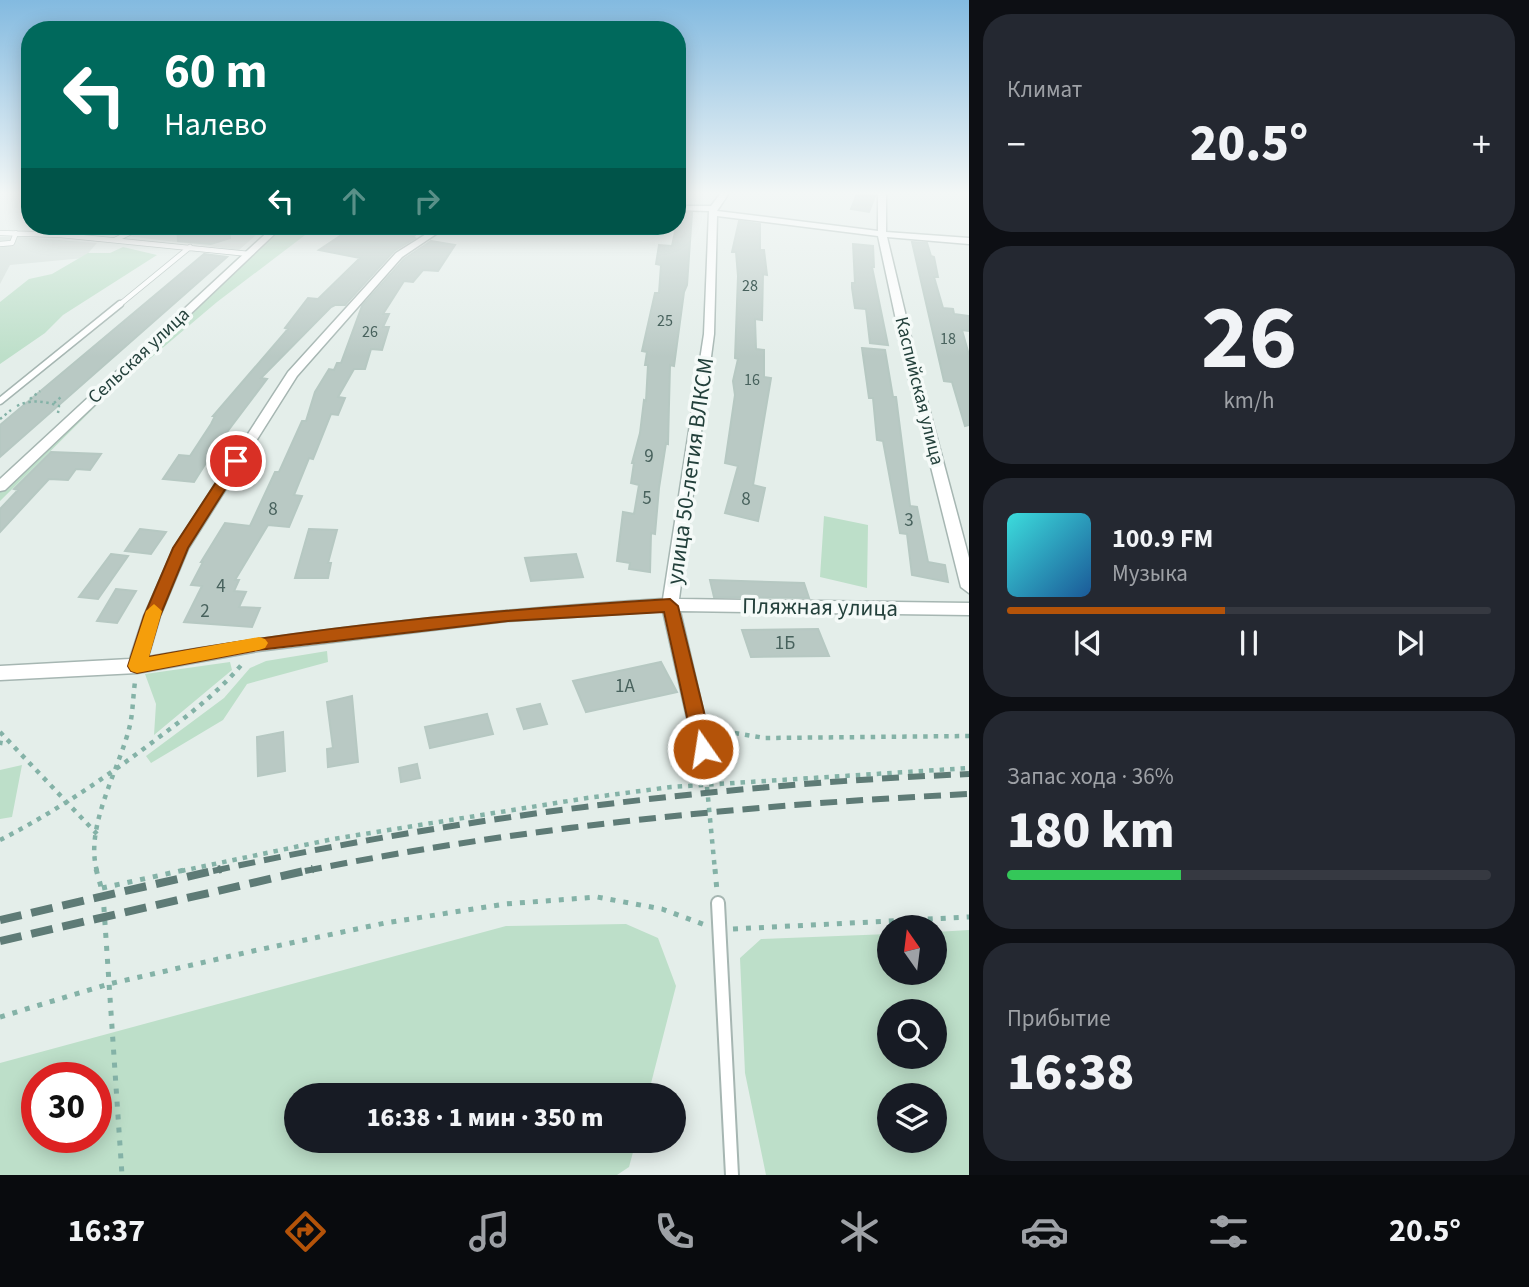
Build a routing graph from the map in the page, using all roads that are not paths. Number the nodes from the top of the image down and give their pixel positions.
1 (189, 248) edge
2 (197, 248) edge
3 (256, 248) edge
4 (410, 248) edge
5 (712, 248) edge
6 (885, 248) edge
7 (249, 254) junction
8 (0, 401) edge
9 (0, 487) edge
10 (969, 587) edge
11 (670, 606) junction
12 (969, 609) edge
13 (137, 666) junction
14 (0, 673) edge
15 (703, 749) road end
16 (718, 903) road end
17 (732, 1175) edge

1 - 8 lane
2 - 7 lane
3 - 7 street, Сельская улица
4 - 13 street
5 - 11 street, улица 50-летия ВЛКСМ
6 - 10 street, Каспийская улица
7 - 9 street, Сельская улица
11 - 12 street, Пляжная улица
11 - 13 street, Пляжная улица
11 - 15 street, улица 50-летия ВЛКСМ
13 - 14 street, Пляжная улица
16 - 17 lane

